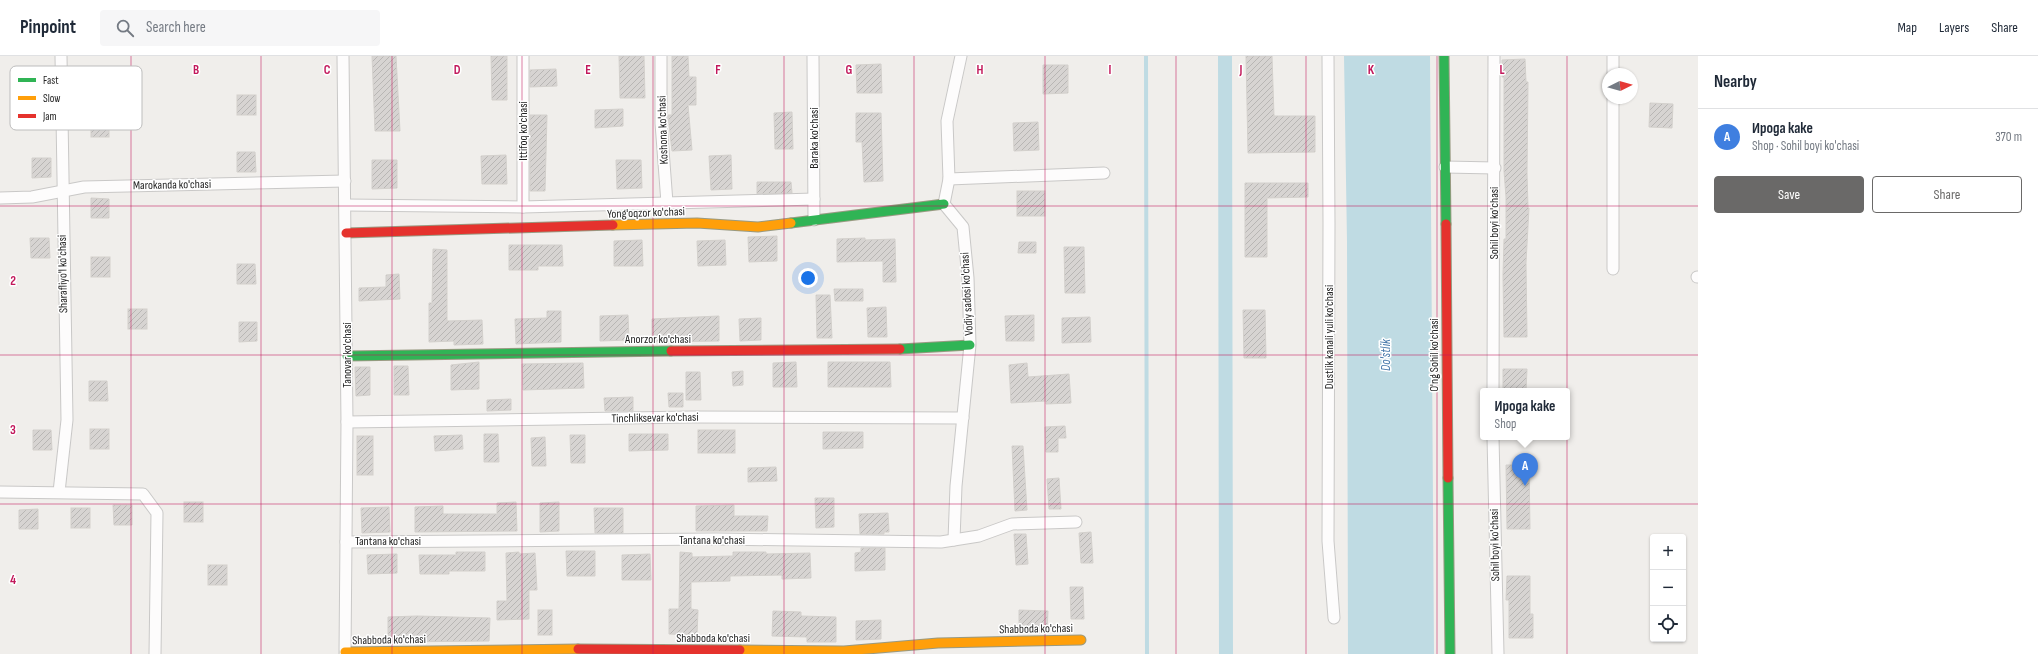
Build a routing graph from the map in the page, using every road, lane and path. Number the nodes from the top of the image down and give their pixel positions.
1 (61, 56) edge
2 (343, 56) edge
3 (523, 56) edge
4 (661, 56) edge
5 (813, 56) edge
6 (961, 56) edge
7 (1328, 56) edge
8 (1444, 56) edge
9 (1494, 56) edge
10 (1614, 56) edge
11 (61, 66) edge
12 (1613, 68) edge
13 (1613, 104) edge
14 (62, 130) edge
15 (1445, 167) junction
16 (1495, 168) junction
17 (1104, 173) dead end
18 (949, 179) junction
19 (345, 180) junction
20 (62, 192) junction
21 (0, 198) edge
22 (814, 199) junction
23 (667, 204) junction
24 (944, 204) junction
25 (346, 205) junction
26 (523, 206) junction
27 (814, 220) junction
28 (346, 233) junction
29 (1613, 268) dead end
30 (970, 345) junction
31 (347, 356) junction
32 (1493, 388) edge
33 (963, 418) junction
34 (347, 422) junction
35 (1493, 440) edge
36 (0, 492) edge
37 (59, 492) junction
38 (1076, 522) dead end
39 (954, 540) junction
40 (346, 542) junction
41 (1334, 618) dead end
42 (1081, 640) dead end
43 (345, 653) edge
44 (155, 654) edge
45 (1450, 654) edge
46 (1498, 654) edge

1 - 11 street, Sharafliyo'l ko'chasi
2 - 19 street, Tanovar ko'chasi
3 - 26 street, Ittifoq ko'chasi
4 - 23 street, Koshona ko'chasi
5 - 22 street, Baraka ko'chasi
6 - 18 street
7 - 41 street, Dustlik kanali yuli ko'chasi
8 - 15 street, O'ng Sohil ko'chasi
9 - 16 street, Sohil boyi ko'chasi
10 - 12 street
13 - 29 street
14 - 20 street, Sharafliyo'l ko'chasi
15 - 16 street
15 - 45 street, O'ng Sohil ko'chasi
16 - 32 street, Sohil boyi ko'chasi
17 - 18 street
18 - 24 street
19 - 20 street, Marokanda ko'chasi
19 - 25 street, Tanovar ko'chasi
20 - 21 street, Marokanda ko'chasi
20 - 37 street, Sharafliyo'l ko'chasi
22 - 23 street
22 - 27 street, Baraka ko'chasi
23 - 26 street
24 - 27 street, Yong'oqzor ko'chasi
24 - 30 street, Vodiy sadosi ko'chasi
25 - 26 street
25 - 28 street, Tanovar ko'chasi
27 - 28 street, Yong'oqzor ko'chasi
28 - 31 street, Tanovar ko'chasi
30 - 31 street, Anorzor ko'chasi
30 - 33 street, Vodiy sadosi ko'chasi
31 - 34 street, Tanovar ko'chasi
33 - 34 street, Tinchliksevar ko'chasi
33 - 39 street, Vodiy sadosi ko'chasi
34 - 40 street, Tanovar ko'chasi
35 - 46 street, Sohil boyi ko'chasi
36 - 37 street
37 - 44 street
38 - 39 street, Tantana ko'chasi
39 - 40 street, Tantana ko'chasi
40 - 43 street, Tanovar ko'chasi
42 - 43 street, Shabboda ko'chasi

